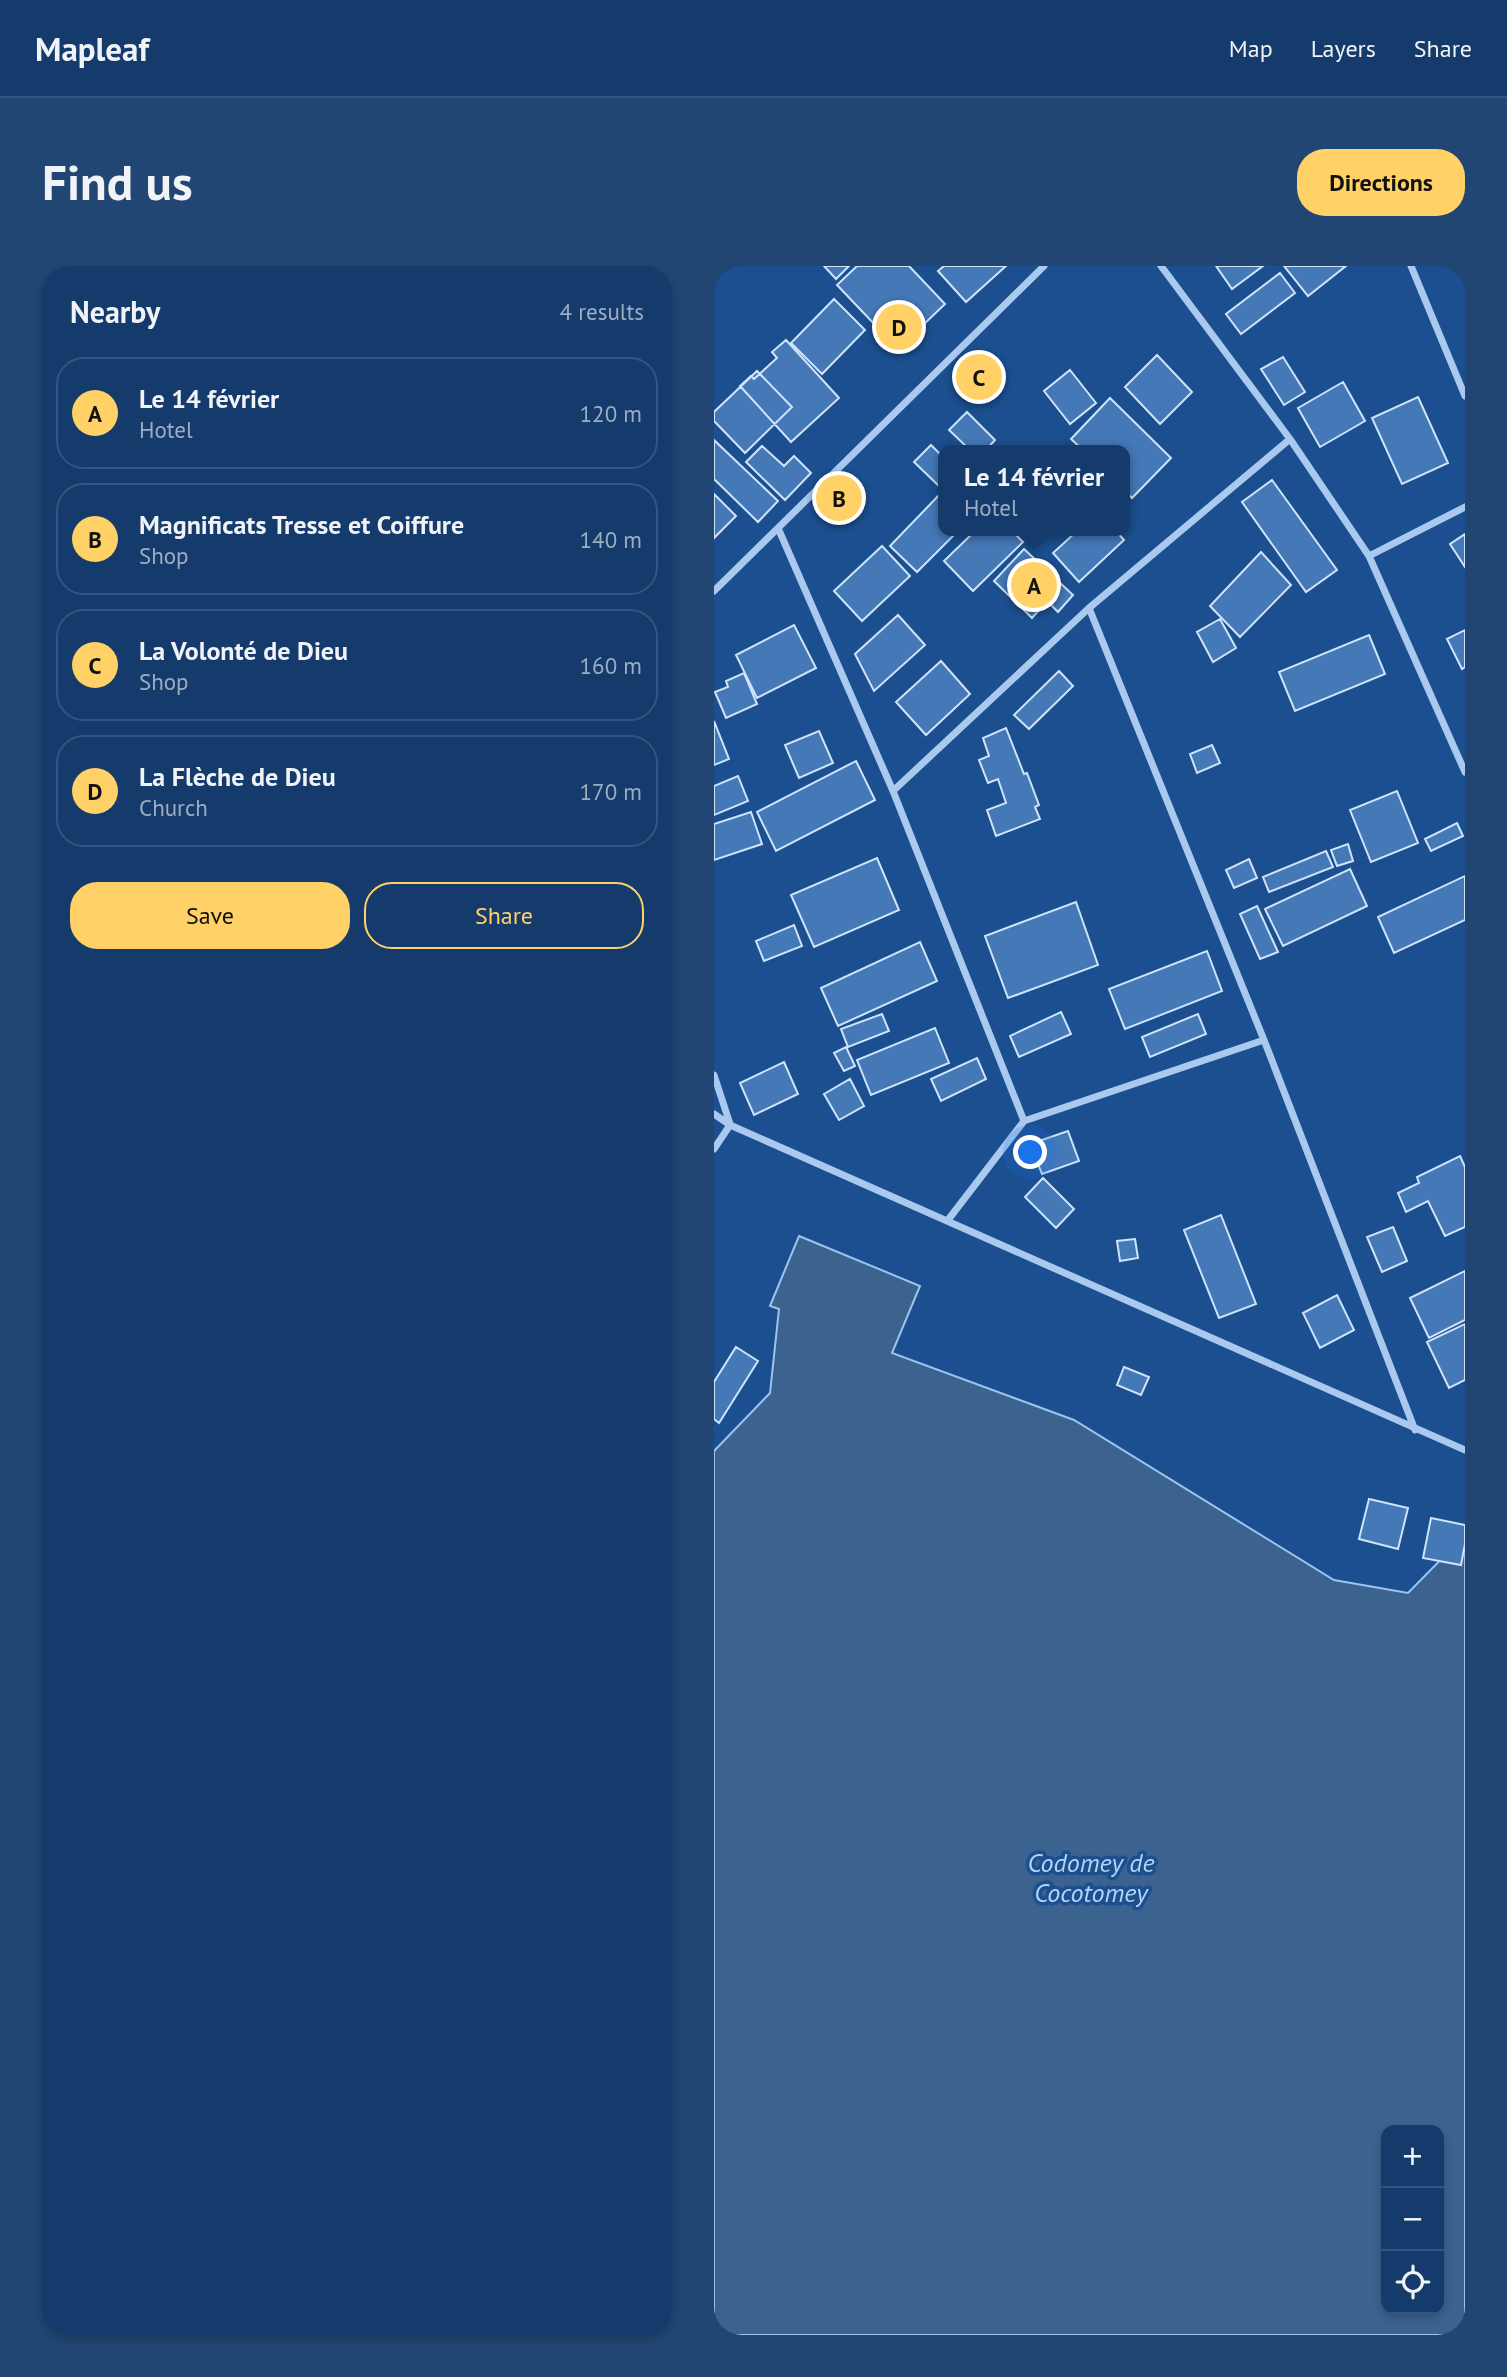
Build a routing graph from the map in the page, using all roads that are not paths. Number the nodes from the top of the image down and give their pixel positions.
1 (1044, 266) edge
2 (1161, 266) edge
3 (1411, 266) edge
4 (1465, 396) edge
5 (1290, 439) junction
6 (1465, 507) edge
7 (778, 528) junction
8 (1369, 556) junction
9 (714, 591) edge
10 (1089, 608) junction
11 (1465, 772) edge
12 (893, 791) junction
13 (1264, 1040) junction
14 (714, 1075) edge
15 (714, 1114) edge
16 (1024, 1121) junction
17 (730, 1125) junction
18 (714, 1149) edge
19 (948, 1220) junction
20 (1415, 1430) junction
21 (1465, 1450) edge

1 - 7 street
2 - 5 street
3 - 4 street
5 - 8 street
5 - 10 street
6 - 8 street
7 - 9 street
7 - 12 street
8 - 11 street
10 - 12 street
10 - 13 street
12 - 16 street
13 - 16 street
13 - 20 street
14 - 17 street
15 - 17 street
16 - 19 street
17 - 18 street
17 - 19 street
19 - 20 street
20 - 21 street

